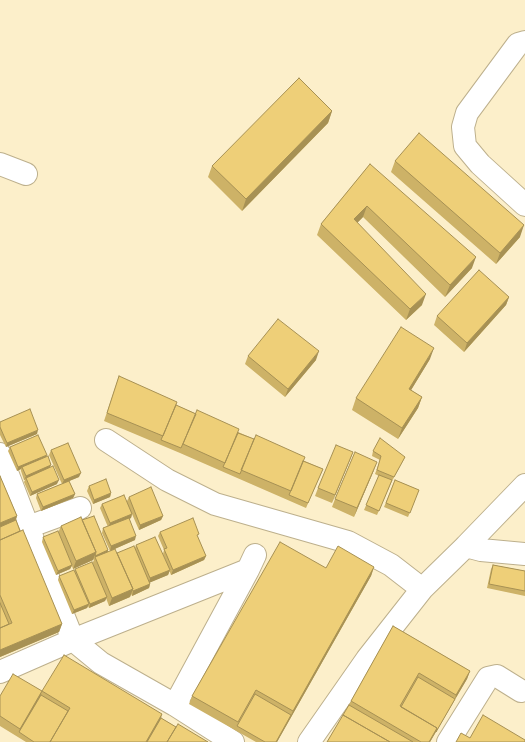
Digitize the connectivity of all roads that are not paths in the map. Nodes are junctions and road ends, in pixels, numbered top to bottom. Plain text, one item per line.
1 (525, 42) edge
2 (0, 164) edge
3 (26, 174) dead end
4 (525, 205) edge
5 (106, 440) dead end
6 (0, 454) edge
7 (525, 485) edge
8 (80, 508) dead end
9 (28, 527) junction
10 (466, 546) junction
11 (525, 554) edge
12 (422, 589) junction
13 (73, 640) junction
14 (0, 672) edge
15 (520, 691) dead end
16 (175, 705) junction
17 (233, 742) edge
18 (309, 742) edge
19 (448, 742) edge

1 - 4 street
2 - 3 street
5 - 12 street
6 - 9 street
7 - 10 street
8 - 9 street
9 - 13 street
10 - 11 street
10 - 12 street
12 - 18 street
13 - 14 street
13 - 16 street
13 - 16 street
15 - 19 street
16 - 17 street

